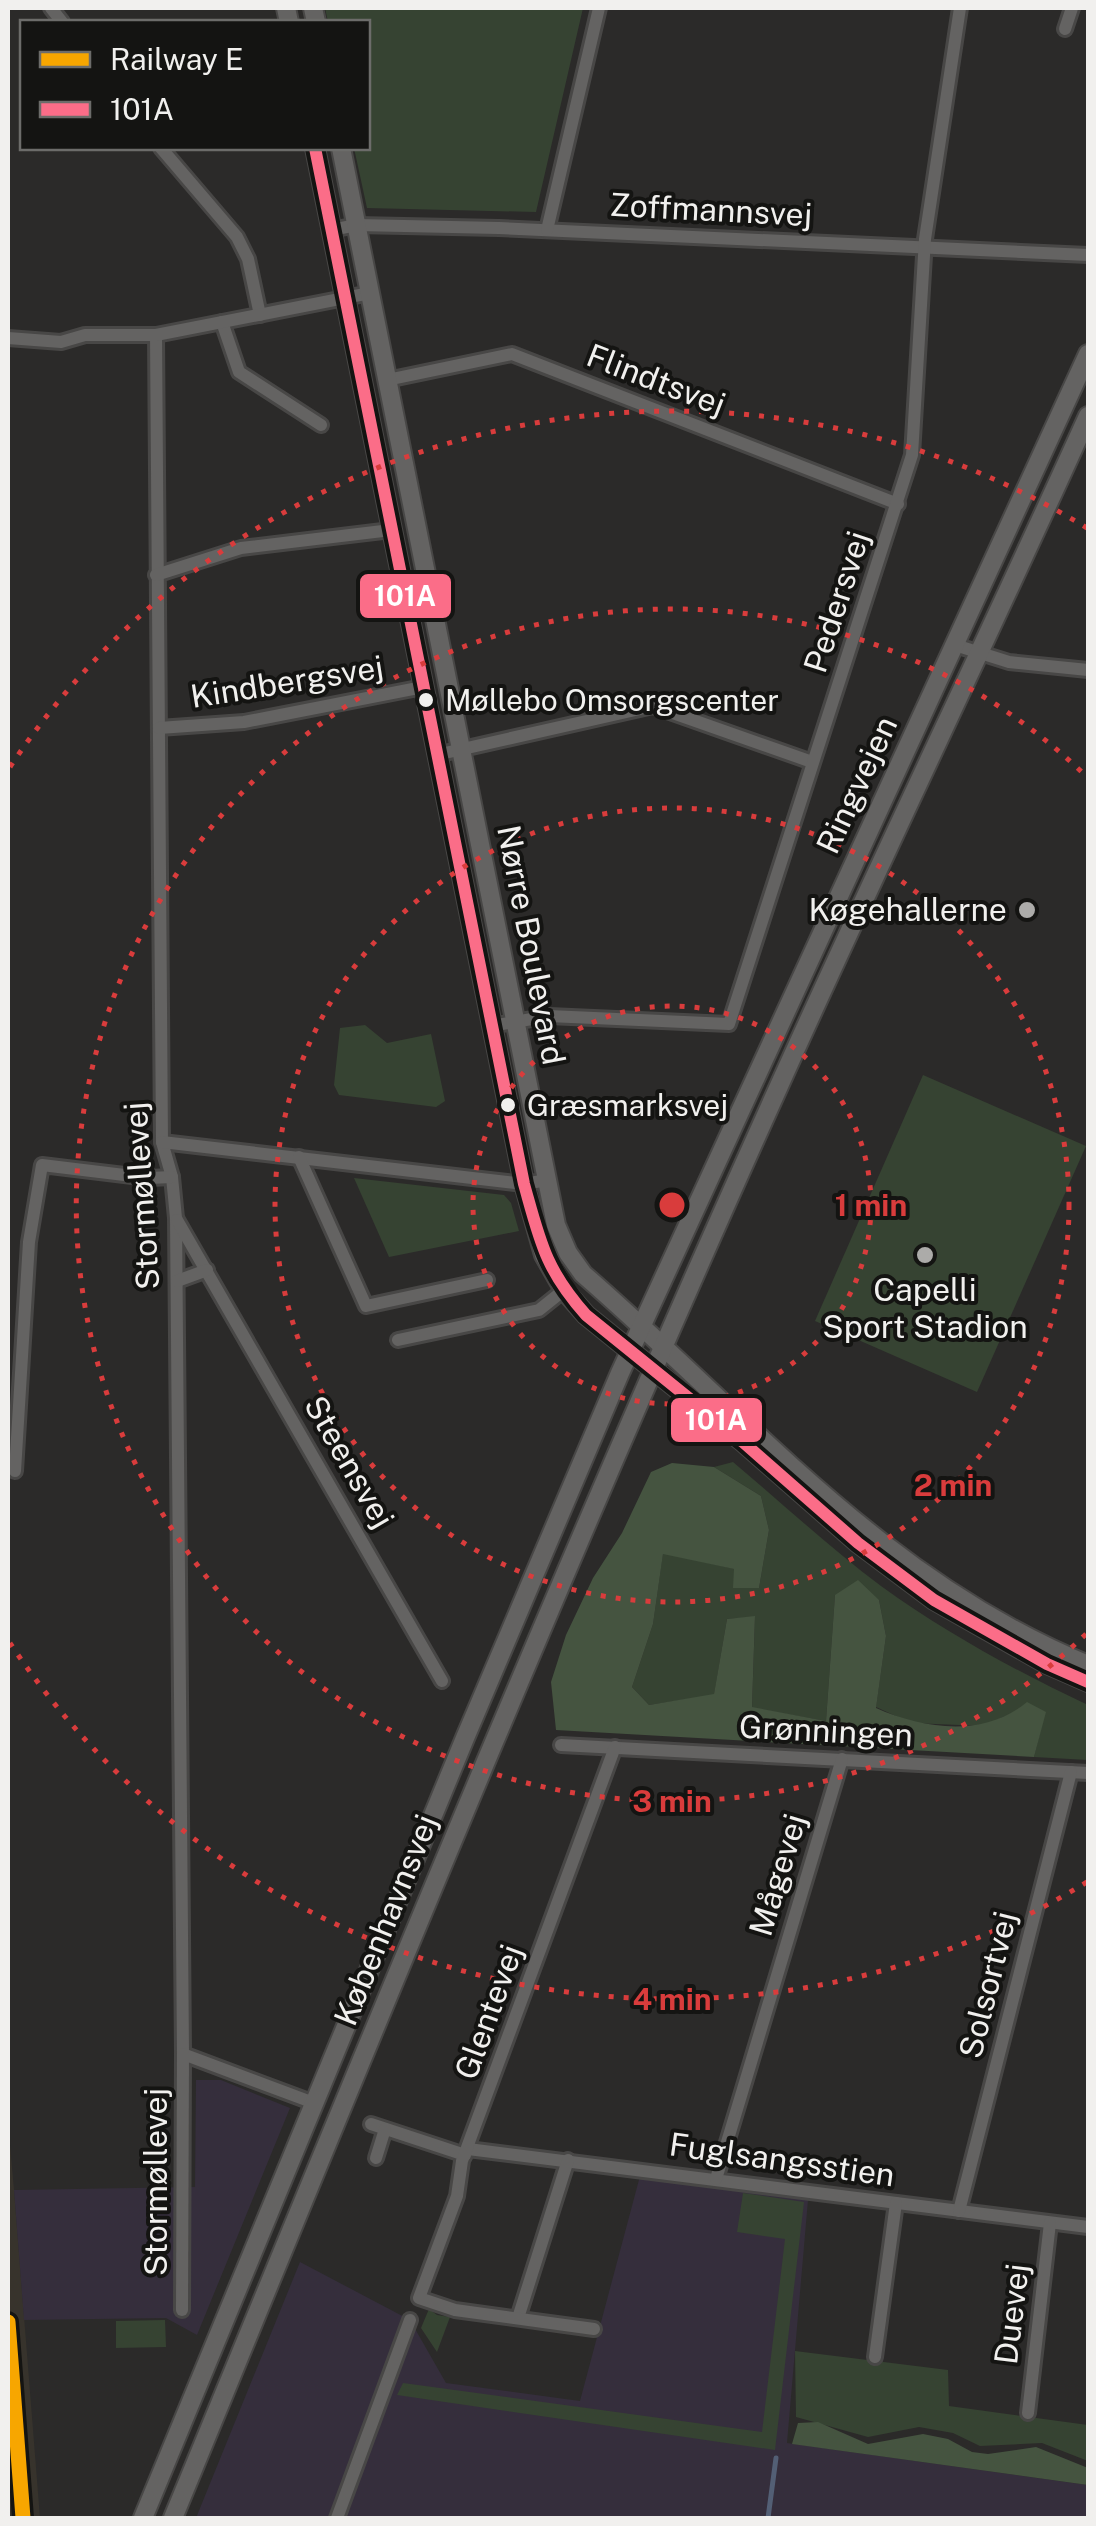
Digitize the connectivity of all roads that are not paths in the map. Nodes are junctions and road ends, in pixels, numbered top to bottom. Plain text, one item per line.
1 (599, 8) edge
2 (960, 8) edge
3 (1072, 8) edge
4 (1065, 29) dead end
5 (163, 150) edge
6 (315, 150) edge
7 (341, 150) edge
8 (356, 225) junction
9 (331, 230) junction
10 (547, 230) junction
11 (924, 247) junction
12 (1088, 254) edge
13 (370, 293) junction
14 (344, 298) junction
15 (260, 316) junction
16 (222, 322) junction
17 (156, 335) junction
18 (8, 338) edge
19 (1088, 354) edge
20 (387, 380) junction
21 (1088, 416) edge
22 (322, 425) dead end
23 (898, 504) junction
24 (391, 530) junction
25 (156, 575) junction
26 (955, 645) junction
27 (981, 654) junction
28 (1088, 670) edge
29 (423, 687) junction
30 (159, 728) junction
31 (461, 750) junction
32 (436, 755) junction
33 (812, 762) junction
34 (515, 1022) junction
35 (490, 1026) junction
36 (162, 1142) junction
37 (299, 1157) junction
38 (172, 1177) junction
39 (547, 1180) junction
40 (524, 1184) junction
41 (176, 1218) junction
42 (207, 1270) junction
43 (487, 1280) dead end
44 (177, 1281) junction
45 (564, 1290) junction
46 (640, 1326) junction
47 (398, 1340) dead end
48 (664, 1348) junction
49 (630, 1350) junction
50 (654, 1370) junction
51 (15, 1471) dead end
52 (1088, 1666) edge
53 (442, 1681) dead end
54 (1088, 1682) edge
55 (561, 1744) dead end
56 (615, 1747) junction
57 (842, 1759) junction
58 (1071, 1772) junction
59 (1088, 1774) edge
60 (183, 2054) junction
61 (314, 2103) junction
62 (370, 2124) dead end
63 (385, 2129) junction
64 (467, 2152) junction
65 (376, 2158) dead end
66 (568, 2160) junction
67 (716, 2178) junction
68 (896, 2203) junction
69 (958, 2211) junction
70 (1050, 2222) junction
71 (1088, 2228) edge
72 (182, 2310) dead end
73 (518, 2318) junction
74 (410, 2320) dead end
75 (594, 2329) dead end
76 (876, 2357) dead end
77 (1028, 2413) dead end
78 (143, 2518) edge
79 (173, 2518) edge
80 (337, 2518) edge

1 - 10 street
2 - 11 street, Pedersvej
3 - 4 street
5 - 15 street
6 - 9 main road, Nørre Boulevard
7 - 8 main road, Nørre Boulevard
8 - 9 street, Zoffmannsvej
8 - 10 street, Zoffmannsvej
8 - 13 main road, Nørre Boulevard
9 - 14 main road, Nørre Boulevard
10 - 11 street, Zoffmannsvej
11 - 12 street, Zoffmannsvej
11 - 23 street, Pedersvej
13 - 14 street
13 - 20 main road, Nørre Boulevard
14 - 15 street
14 - 24 main road, Nørre Boulevard
15 - 16 street
16 - 17 street
16 - 22 street
17 - 18 street
17 - 25 street, Stormøllevej
19 - 26 main road, Ringvejen
20 - 23 street, Flindtsvej
20 - 31 main road, Nørre Boulevard
21 - 27 main road, Ringvejen
23 - 33 street, Pedersvej
24 - 25 street
24 - 29 main road, Nørre Boulevard
25 - 30 street, Stormøllevej
26 - 27 street
26 - 46 main road, Ringvejen
27 - 28 street
27 - 48 main road, Ringvejen
29 - 30 street, Kindbergsvej
29 - 32 main road, Nørre Boulevard
30 - 36 street, Stormøllevej
31 - 32 street
31 - 33 street
31 - 34 main road, Nørre Boulevard
32 - 35 main road, Nørre Boulevard
33 - 34 street, Pedersvej
34 - 35 street, Pedersvej
34 - 39 main road, Nørre Boulevard
35 - 40 main road, Nørre Boulevard
36 - 37 street
36 - 38 street, Stormøllevej
37 - 40 street
37 - 43 street
38 - 41 street, Stormøllevej
38 - 51 street
39 - 40 street
39 - 46 main road, Nørre Boulevard
40 - 45 main road, Nørre Boulevard
41 - 42 street, Steensvej
41 - 44 street, Stormøllevej
42 - 44 street
42 - 53 street, Steensvej
44 - 60 street, Stormøllevej
45 - 47 street
45 - 49 main road, Nørre Boulevard
46 - 48 main road, Nørre Boulevard
46 - 49 main road, Ringvejen
48 - 50 main road, Københavnsvej
48 - 52 main road, Nørre Boulevard
49 - 50 main road, Nørre Boulevard
49 - 61 main road, Københavnsvej
50 - 54 main road, Nørre Boulevard
50 - 79 main road, Københavnsvej
55 - 56 street, Grønningen
56 - 57 street, Grønningen
56 - 64 street, Glentevej
57 - 58 street, Grønningen
57 - 67 street, Mågevej
58 - 59 street, Grønningen
58 - 69 street, Solsortvej
60 - 61 street, Stormøllevej
60 - 72 street, Stormøllevej
61 - 78 main road, Københavnsvej
62 - 63 street, Fuglsangsstien
63 - 64 street, Fuglsangsstien
63 - 65 street
64 - 66 street, Fuglsangsstien
64 - 73 street, Glentevej
66 - 67 street, Fuglsangsstien
66 - 73 street
67 - 68 street, Fuglsangsstien
68 - 69 street, Fuglsangsstien
68 - 76 street
69 - 70 street, Fuglsangsstien
70 - 71 street, Fuglsangsstien
70 - 77 street, Duevej
73 - 75 street
74 - 80 street

